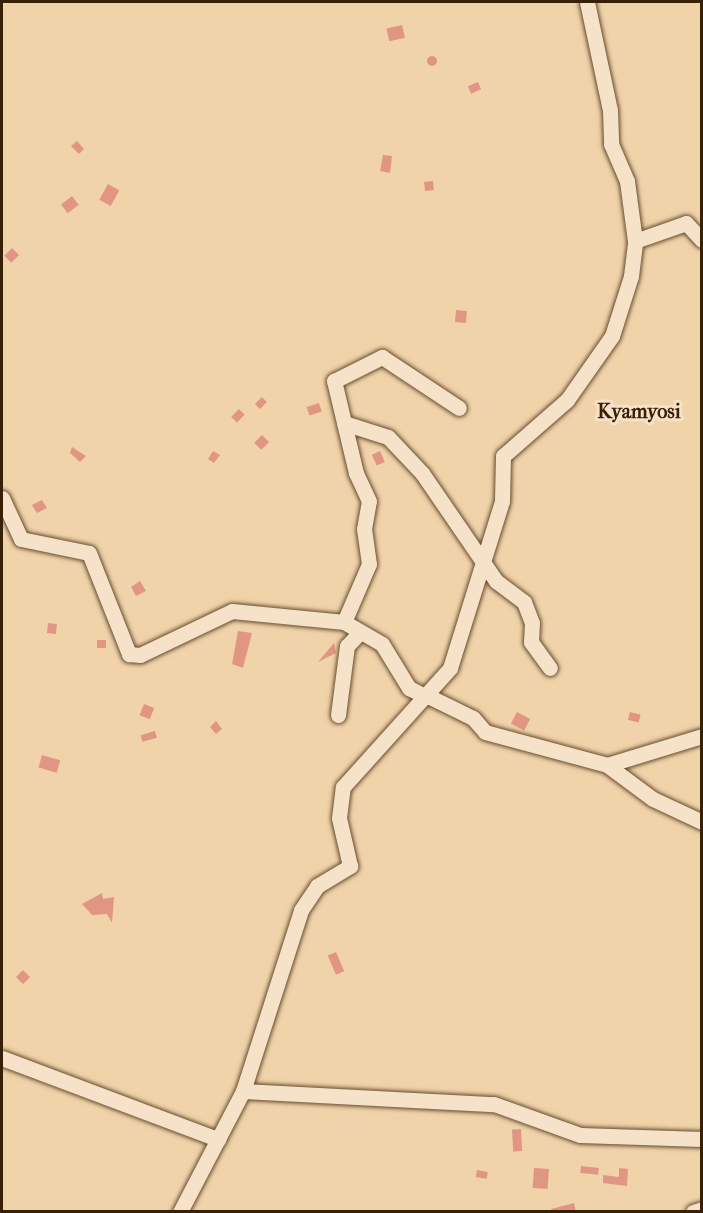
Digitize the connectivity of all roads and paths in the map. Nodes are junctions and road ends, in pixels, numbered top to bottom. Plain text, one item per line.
1 (587, 2) edge
2 (702, 240) edge
3 (635, 241) junction
4 (459, 408) dead end
5 (344, 423) junction
6 (2, 498) edge
7 (484, 561) junction
8 (344, 622) junction
9 (358, 634) junction
10 (550, 668) dead end
11 (428, 697) junction
12 (338, 715) dead end
13 (702, 736) edge
14 (607, 765) junction
15 (702, 822) edge
16 (2, 1058) edge
17 (243, 1091) junction
18 (218, 1138) junction
19 (702, 1138) edge
20 (702, 1209) edge
21 (180, 1212) edge
22 (693, 1212) edge

1 - 3 street
2 - 3 street
3 - 7 street
4 - 5 street
5 - 7 street
5 - 8 street
6 - 8 street
7 - 10 street
7 - 11 street
8 - 9 street
9 - 11 street
9 - 12 street
11 - 14 street
11 - 17 street
13 - 14 street
14 - 15 street
16 - 18 street
17 - 18 street
17 - 19 street
18 - 21 street
20 - 22 street

